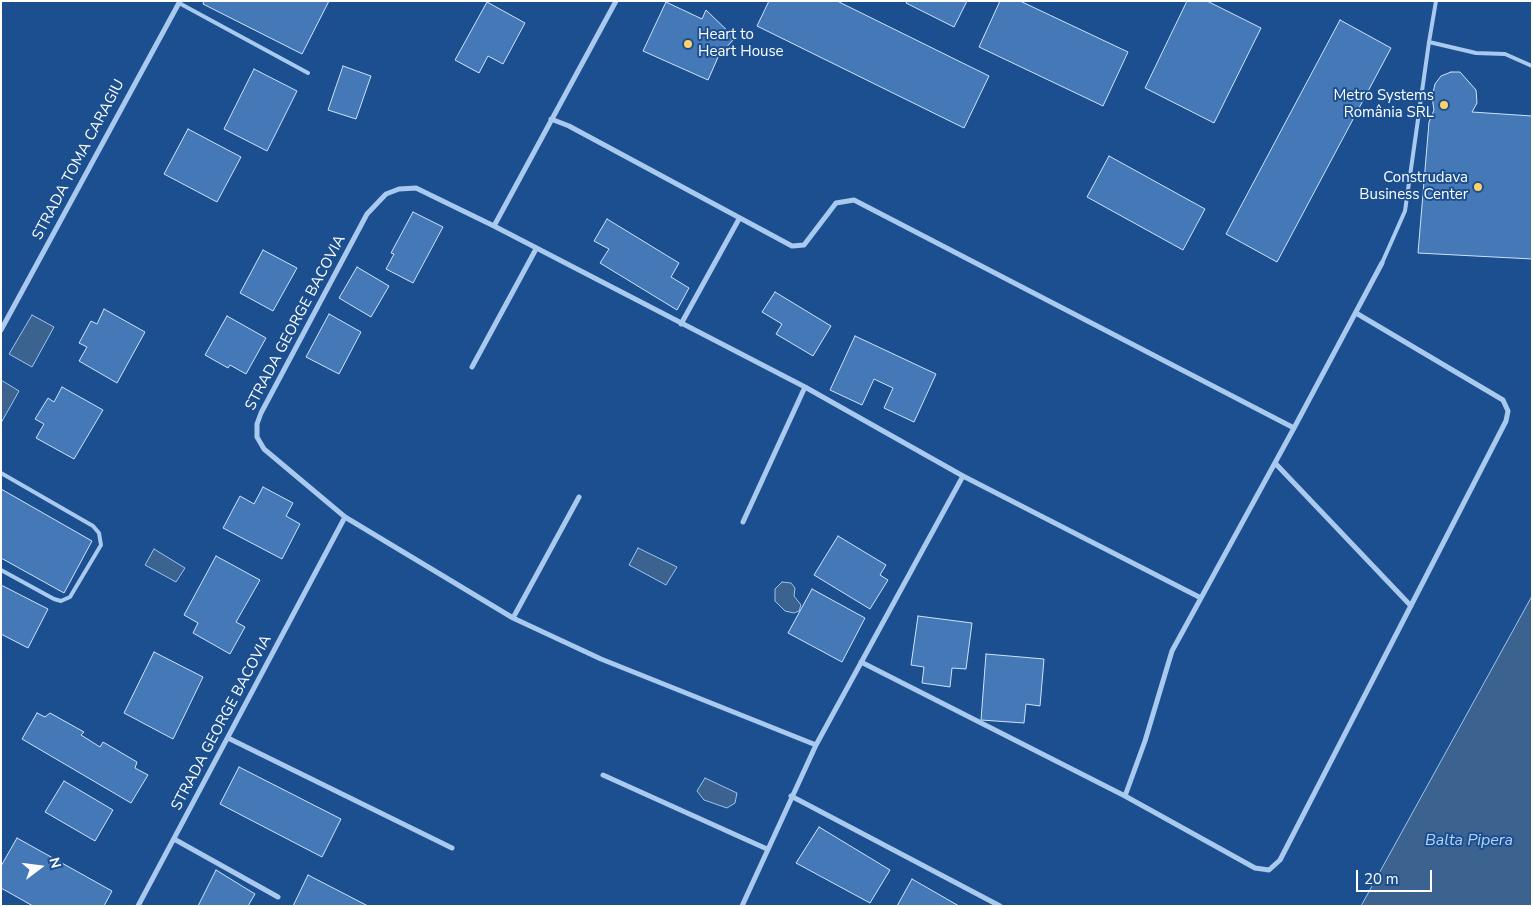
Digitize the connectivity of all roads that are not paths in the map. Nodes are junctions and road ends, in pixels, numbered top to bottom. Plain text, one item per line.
1 (616, 1) edge
2 (1436, 1) edge
3 (179, 2) edge
4 (1429, 42) junction
5 (1532, 66) edge
6 (308, 73) dead end
7 (551, 119) junction
8 (739, 218) junction
9 (494, 226) junction
10 (536, 249) junction
11 (1382, 263) joint
12 (1356, 313) junction
13 (682, 324) junction
14 (1, 330) edge
15 (472, 368) dead end
16 (805, 387) junction
17 (1294, 428) junction
18 (1275, 463) junction
19 (1, 473) edge
20 (963, 476) junction
21 (579, 497) dead end
22 (345, 517) junction
23 (743, 522) dead end
24 (1, 570) edge
25 (1200, 597) junction
26 (1411, 606) junction
27 (513, 618) junction
28 (861, 662) junction
29 (228, 738) junction
30 (816, 745) junction
31 (603, 775) dead end
32 (791, 796) junction
33 (1125, 796) junction
34 (174, 839) junction
35 (452, 848) dead end
36 (767, 849) junction
37 (278, 897) dead end
38 (138, 906) edge
39 (742, 906) edge
40 (1000, 906) edge

1 - 7 street
2 - 4 lane
3 - 6 lane
3 - 14 street, STRADA TOMA CARAGIU
4 - 5 lane
4 - 11 lane
7 - 8 street
7 - 9 street
8 - 13 street
8 - 17 street
9 - 10 street, STRADA GEORGE BACOVIA
9 - 22 street, STRADA GEORGE BACOVIA
10 - 13 street, STRADA GEORGE BACOVIA
10 - 15 street
11 - 12 street
12 - 17 street
12 - 26 street
13 - 16 street, STRADA GEORGE BACOVIA
16 - 20 street, STRADA GEORGE BACOVIA
16 - 23 street
17 - 18 street
18 - 25 street
18 - 26 street
19 - 24 lane
20 - 25 street, STRADA GEORGE BACOVIA
20 - 28 street
21 - 27 street
22 - 27 street
22 - 29 street, STRADA GEORGE BACOVIA
25 - 33 street
26 - 33 street
27 - 30 street
28 - 30 street
28 - 33 street
29 - 34 street, STRADA GEORGE BACOVIA
29 - 35 street
30 - 32 street
31 - 36 street
32 - 36 street
32 - 40 street
34 - 37 street
34 - 38 street, STRADA GEORGE BACOVIA
36 - 39 street

